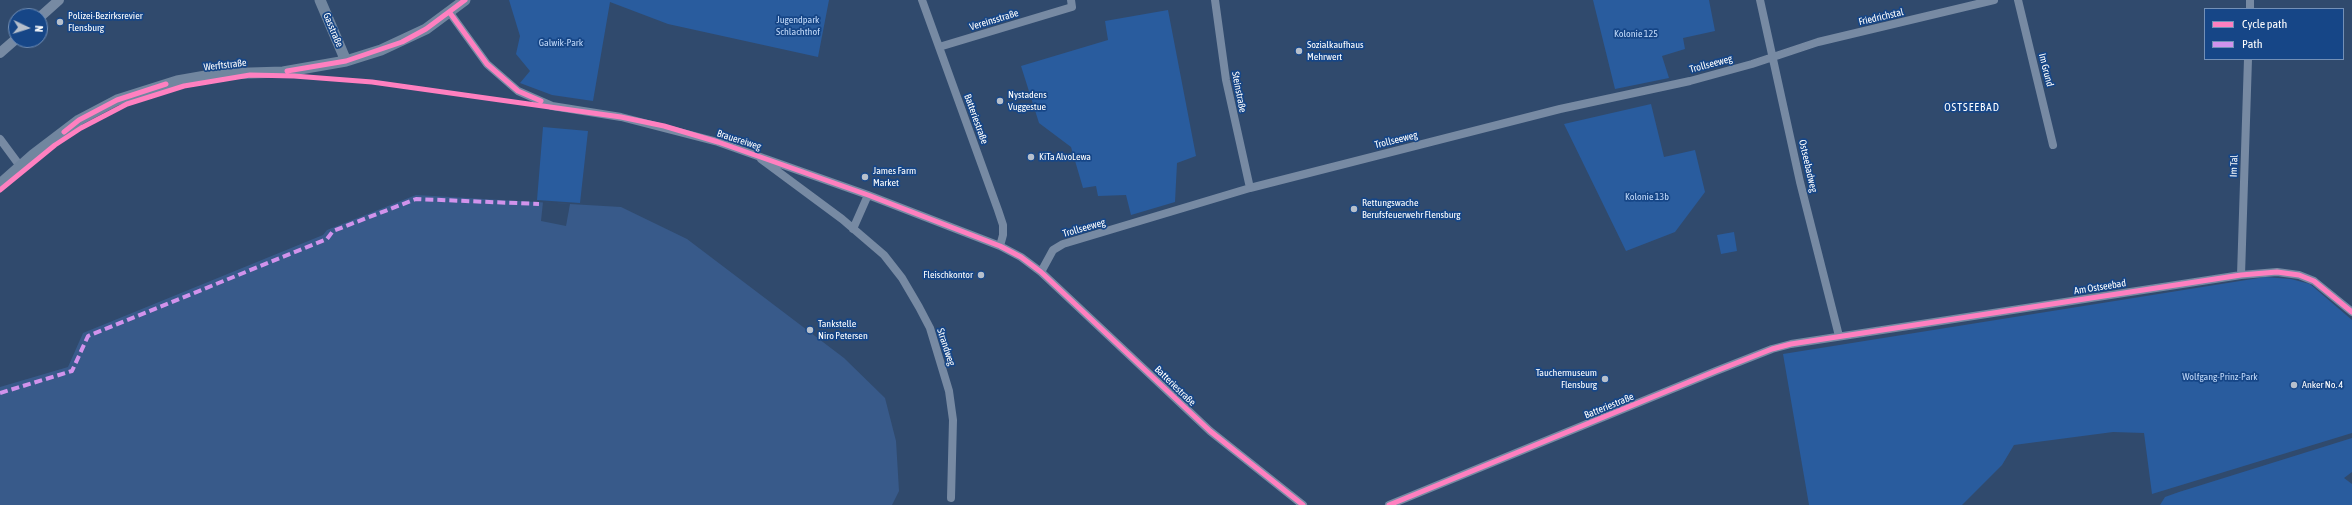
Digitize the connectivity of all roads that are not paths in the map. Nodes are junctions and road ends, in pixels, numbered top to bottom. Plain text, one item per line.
1 (59, 0) edge
2 (320, 0) edge
3 (465, 0) edge
4 (922, 0) edge
5 (1071, 0) edge
6 (1215, 0) edge
7 (1760, 0) edge
8 (1994, 0) edge
9 (2018, 0) edge
10 (48, 10) edge
11 (450, 13) junction
12 (8, 46) edge
13 (938, 47) junction
14 (0, 53) edge
15 (1772, 56) junction
16 (2248, 60) edge
17 (346, 61) junction
18 (0, 139) edge
19 (2053, 145) dead end
20 (754, 154) junction
21 (20, 166) junction
22 (0, 184) edge
23 (1250, 188) junction
24 (868, 194) junction
25 (853, 229) junction
26 (1000, 246) junction
27 (1041, 272) junction
28 (2241, 275) junction
29 (2352, 312) edge
30 (1839, 336) junction
31 (951, 498) dead end
32 (1303, 505) edge
33 (1389, 505) edge

1 - 10 street
2 - 17 main road, Gasstraße
3 - 11 main road, Werftstraße
4 - 13 street, Batteriestraße
5 - 13 street, Vereinsstraße
6 - 23 street, Steinstraße
7 - 15 street, Ostseebadweg
8 - 15 street, Friedrichstal
9 - 19 street, Im Grund
11 - 17 main road, Werftstraße
11 - 20 street, Brauereiweg
12 - 14 street
13 - 26 street, Batteriestraße
15 - 23 street, Trollseeweg
15 - 30 street, Ostseebadweg
16 - 28 street, Im Tal
17 - 21 main road, Werftstraße
18 - 21 street
20 - 24 street, Brauereiweg
20 - 25 street, Strandweg
21 - 22 main road, Werftstraße
23 - 27 street, Trollseeweg
24 - 25 street
24 - 26 street, Brauereiweg
25 - 31 street, Strandweg
26 - 27 street, Brauereiweg
27 - 32 street, Batteriestraße
28 - 29 street, Am Ostseebad
28 - 30 street, Am Ostseebad
30 - 33 street, Batteriestraße

